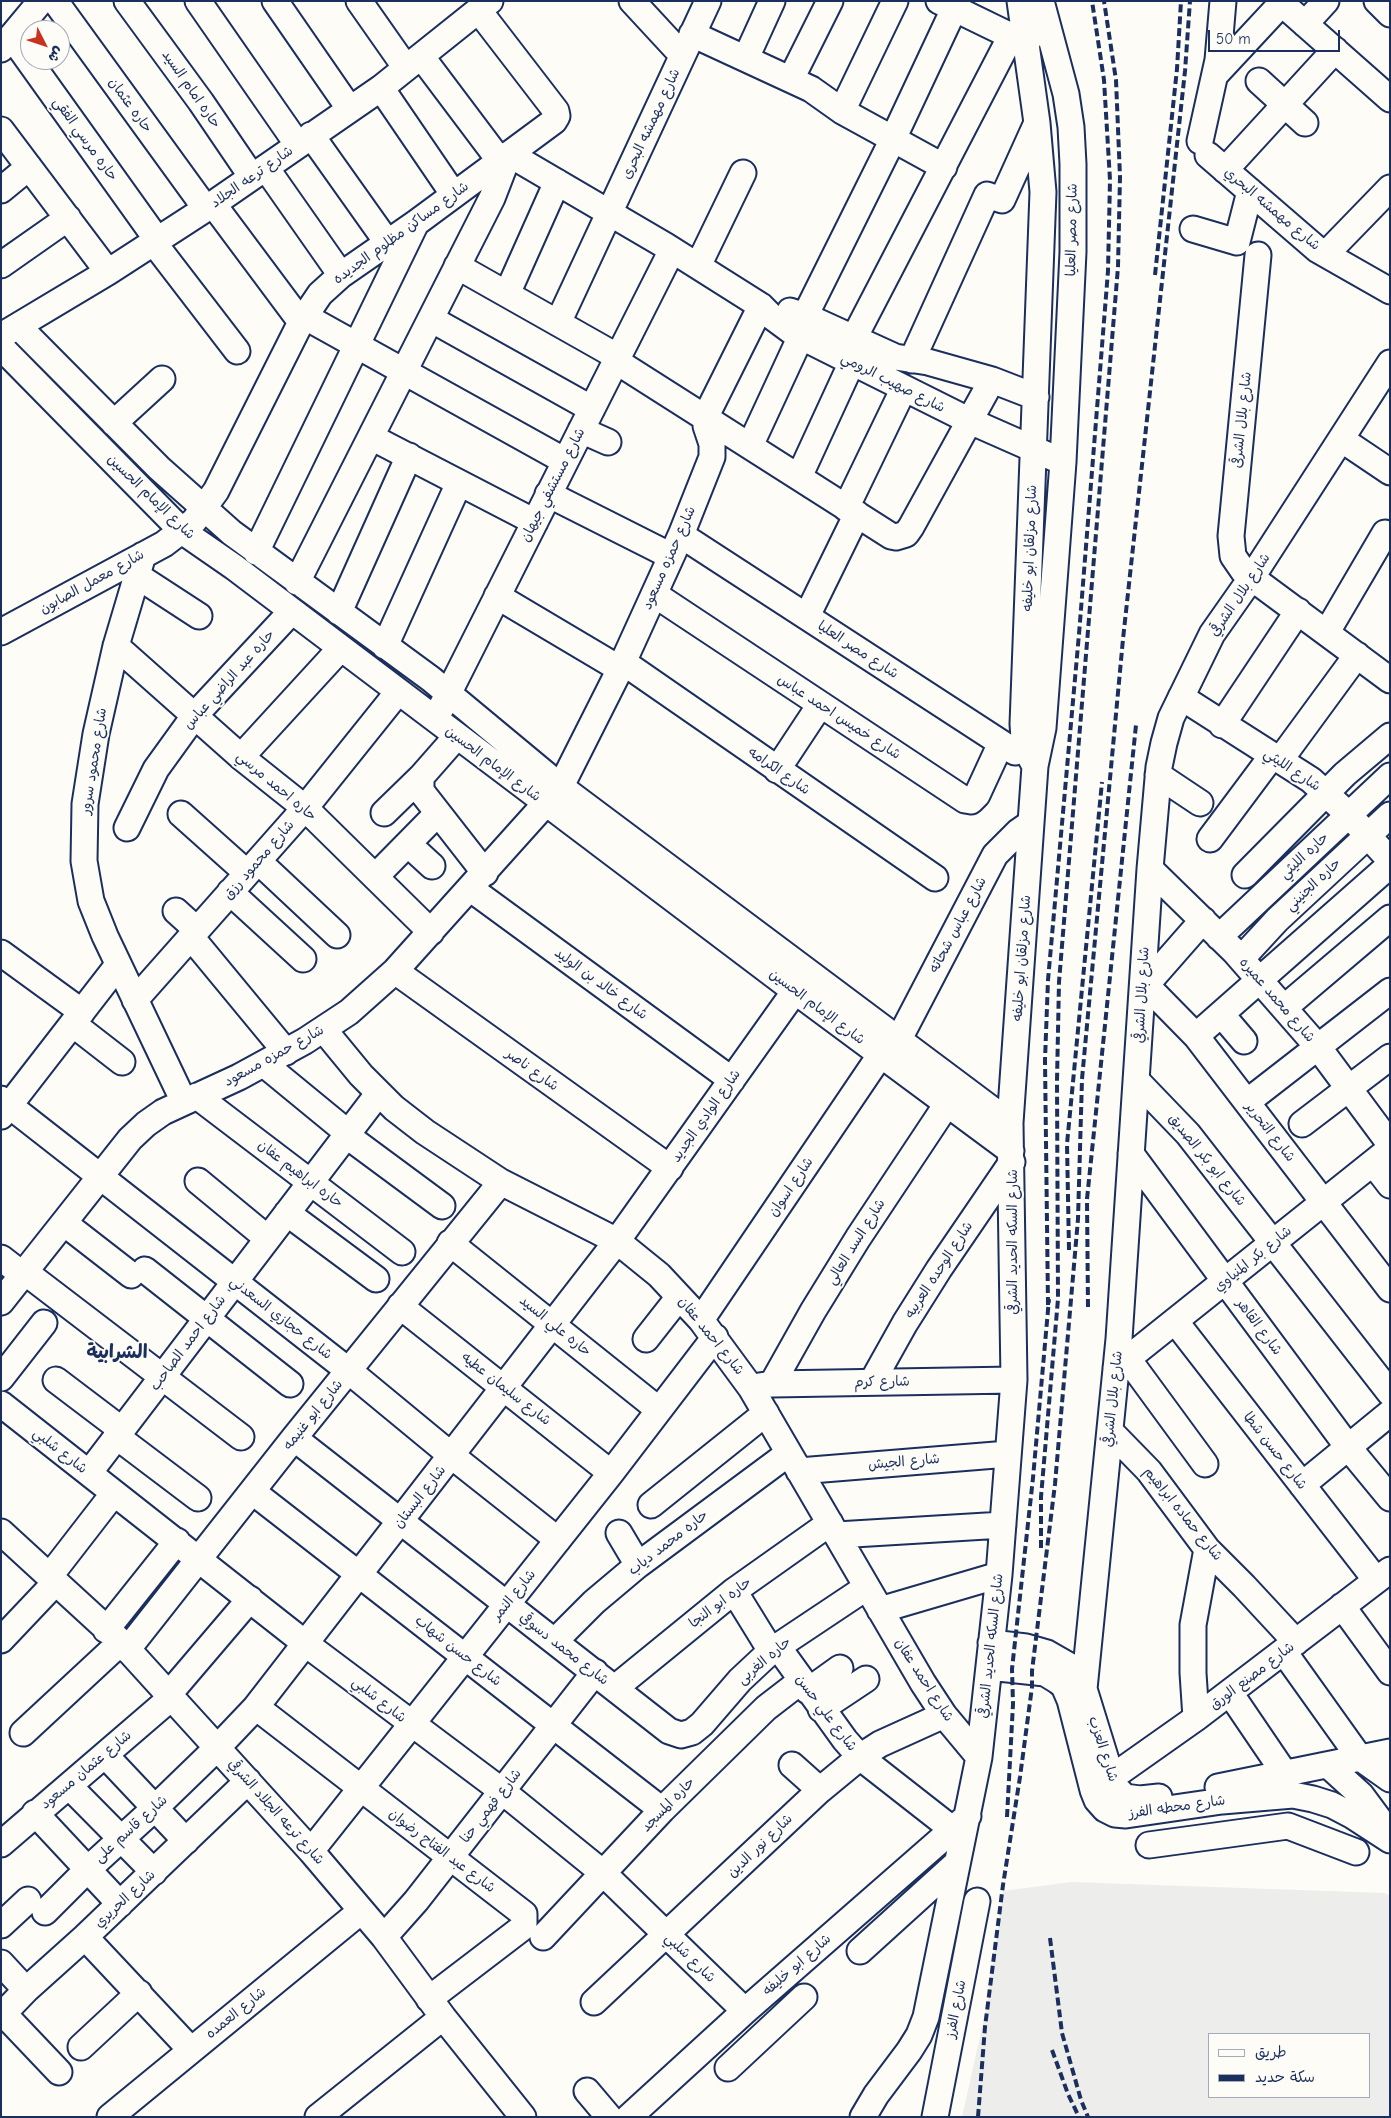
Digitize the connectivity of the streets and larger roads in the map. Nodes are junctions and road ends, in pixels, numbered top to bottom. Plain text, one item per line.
1 (41, 1) edge
2 (55, 1) edge
3 (127, 1) edge
4 (198, 1) edge
5 (275, 1) edge
6 (359, 1) edge
7 (632, 1) edge
8 (708, 1) edge
9 (772, 1) edge
10 (830, 1) edge
11 (895, 1) edge
12 (1224, 1) edge
13 (1326, 1) edge
14 (1377, 1) edge
15 (1280, 2) edge
16 (947, 5) edge
17 (1028, 5) edge
18 (476, 7) edge
19 (1390, 14) edge
20 (1305, 24) junction
21 (1019, 39) junction
22 (7, 43) edge
23 (1053, 43) junction
24 (687, 44) junction
25 (1335, 50) junction
26 (746, 58) junction
27 (414, 62) junction
28 (1216, 75) junction
29 (791, 79) junction
30 (1259, 81) dead end
31 (381, 88) junction
32 (1390, 98) edge
33 (1285, 105) junction
34 (349, 108) junction
35 (842, 111) junction
36 (1037, 123) junction
37 (1305, 123) dead end
38 (1, 130) edge
39 (893, 139) junction
40 (305, 140) junction
41 (1211, 155) junction
42 (504, 158) junction
43 (29, 167) junction
44 (944, 167) junction
45 (259, 173) junction
46 (743, 173) dead end
47 (557, 182) junction
48 (1, 190) edge
49 (1250, 191) junction
50 (1388, 194) edge
51 (454, 195) junction
52 (209, 207) junction
53 (610, 214) junction
54 (68, 218) junction
55 (416, 223) junction
56 (1193, 228) dead end
57 (156, 242) junction
58 (387, 242) junction
59 (672, 250) junction
60 (1326, 254) junction
61 (1258, 255) dead end
62 (1, 265) edge
63 (457, 266) junction
64 (698, 266) junction
65 (108, 272) junction
66 (341, 275) junction
67 (1390, 290) edge
68 (507, 294) junction
69 (761, 306) junction
70 (302, 319) junction
71 (431, 319) junction
72 (558, 323) junction
73 (803, 326) junction
74 (10, 331) edge
75 (357, 346) junction
76 (1, 347) edge
77 (853, 350) junction
78 (237, 351) dead end
79 (617, 359) junction
80 (920, 361) junction
81 (1390, 363) edge
82 (404, 372) junction
83 (162, 379) dead end
84 (992, 380) junction
85 (909, 391) junction
86 (1381, 393) edge
87 (1036, 397) junction
88 (706, 418) junction
89 (586, 419) junction
90 (970, 421) junction
91 (114, 423) junction
92 (371, 437) junction
93 (1340, 439) junction
94 (608, 442) dead end
95 (750, 446) junction
96 (1033, 448) junction
97 (409, 456) junction
98 (565, 461) junction
99 (1063, 462) junction
100 (1390, 472) edge
101 (799, 477) junction
102 (459, 483) junction
103 (548, 494) junction
104 (204, 510) junction
105 (852, 511) junction
106 (535, 522) junction
107 (182, 531) junction
108 (1385, 533) dead end
109 (676, 546) junction
110 (256, 552) junction
111 (139, 565) junction
112 (1252, 577) junction
113 (297, 582) junction
114 (654, 594) junction
115 (497, 596) junction
116 (1298, 611) junction
117 (291, 612) junction
118 (339, 612) junction
119 (200, 616) dead end
120 (807, 616) junction
121 (1, 632) edge
122 (1327, 632) junction
123 (116, 646) junction
124 (385, 646) junction
125 (340, 648) junction
126 (1356, 655) junction
127 (622, 666) junction
128 (1390, 680) edge
129 (398, 692) junction
130 (449, 693) junction
131 (1181, 697) junction
132 (820, 705) junction
133 (195, 715) junction
134 (435, 720) junction
135 (1222, 725) junction
136 (456, 736) junction
137 (1390, 736) edge
138 (1001, 743) junction
139 (241, 757) junction
140 (1276, 758) junction
141 (1035, 766) junction
142 (777, 770) junction
143 (1158, 775) junction
144 (1390, 776) edge
145 (422, 777) junction
146 (1326, 793) junction
147 (553, 799) junction
148 (1200, 803) dead end
149 (305, 808) junction
150 (384, 813) dead end
151 (181, 814) dead end
152 (437, 814) junction
153 (1349, 815) junction
154 (1390, 815) edge
155 (1031, 823) junction
156 (127, 828) dead end
157 (1368, 835) junction
158 (1210, 839) dead end
159 (408, 844) junction
160 (1390, 860) edge
161 (1390, 865) edge
162 (432, 866) dead end
163 (253, 867) junction
164 (1150, 869) junction
165 (1246, 875) dead end
166 (375, 877) junction
167 (935, 878) dead end
168 (478, 881) junction
169 (230, 892) junction
170 (176, 911) dead end
171 (1390, 918) edge
172 (1211, 928) junction
173 (430, 932) junction
174 (194, 934) junction
175 (337, 935) dead end
176 (1, 953) edge
177 (303, 959) dead end
178 (1241, 959) junction
179 (118, 965) junction
180 (395, 971) junction
181 (1259, 980) junction
182 (1144, 983) junction
183 (795, 991) junction
184 (1390, 991) edge
185 (135, 1000) junction
186 (1284, 1008) junction
187 (1221, 1014) junction
188 (77, 1018) junction
189 (324, 1030) junction
190 (1196, 1036) junction
191 (1244, 1041) dead end
192 (890, 1046) junction
193 (1318, 1047) junction
194 (286, 1052) junction
195 (1390, 1057) edge
196 (122, 1062) dead end
197 (264, 1064) junction
198 (732, 1080) junction
199 (1137, 1081) junction
200 (1349, 1088) junction
201 (378, 1094) junction
202 (190, 1099) junction
203 (1247, 1102) junction
204 (947, 1104) junction
205 (4, 1107) edge
206 (1010, 1123) junction
207 (1302, 1124) dead end
208 (347, 1134) junction
209 (1390, 1144) edge
210 (1131, 1154) junction
211 (1012, 1156) junction
212 (1381, 1156) edge
213 (670, 1168) junction
214 (101, 1177) junction
215 (198, 1182) dead end
216 (310, 1182) junction
217 (501, 1182) junction
218 (1390, 1185) edge
219 (1324, 1202) junction
220 (442, 1206) dead end
221 (287, 1213) junction
222 (64, 1223) junction
223 (267, 1238) junction
224 (616, 1241) junction
225 (1273, 1243) junction
226 (450, 1244) junction
227 (402, 1252) dead end
228 (1, 1258) edge
229 (24, 1274) junction
230 (376, 1279) dead end
231 (1225, 1281) junction
232 (234, 1282) junction
233 (1390, 1289) edge
234 (679, 1297) junction
235 (1, 1302) edge
236 (400, 1306) junction
237 (207, 1317) junction
238 (1175, 1322) junction
239 (44, 1323) dead end
240 (553, 1325) junction
241 (708, 1329) junction
242 (646, 1339) dead end
243 (1122, 1364) junction
244 (349, 1371) junction
245 (162, 1377) junction
246 (1, 1378) edge
247 (56, 1380) dead end
248 (1014, 1380) junction
249 (872, 1382) junction
250 (290, 1384) dead end
251 (762, 1386) junction
252 (504, 1388) junction
253 (1390, 1392) edge
254 (1, 1404) edge
255 (659, 1410) junction
256 (766, 1413) junction
257 (1390, 1413) edge
258 (1110, 1431) junction
259 (119, 1433) junction
260 (241, 1437) dead end
261 (294, 1438) junction
262 (1348, 1447) junction
263 (1008, 1454) junction
264 (452, 1456) junction
265 (794, 1462) junction
266 (1205, 1464) dead end
267 (89, 1473) junction
268 (612, 1473) junction
269 (1302, 1485) junction
270 (252, 1492) junction
271 (114, 1493) junction
272 (198, 1498) dead end
273 (1390, 1498) edge
274 (650, 1505) dead end
275 (401, 1522) junction
276 (1003, 1525) junction
277 (834, 1529) junction
278 (1, 1532) edge
279 (619, 1533) dead end
280 (558, 1540) junction
281 (177, 1541) junction
282 (1207, 1549) junction
283 (200, 1559) junction
284 (638, 1565) junction
285 (360, 1574) junction
286 (999, 1575) junction
287 (1383, 1575) edge
288 (52, 1580) junction
289 (867, 1586) junction
290 (734, 1591) junction
291 (250, 1599) junction
292 (507, 1604) junction
293 (1342, 1606) junction
294 (880, 1610) junction
295 (2, 1636) edge
296 (118, 1641) junction
297 (554, 1641) junction
298 (991, 1643) junction
299 (306, 1644) junction
300 (1290, 1647) junction
301 (774, 1649) junction
302 (465, 1656) junction
303 (989, 1667) junction
304 (840, 1668) dead end
305 (595, 1672) junction
306 (1390, 1672) edge
307 (866, 1679) dead end
308 (615, 1688) junction
309 (1084, 1689) junction
310 (810, 1693) junction
311 (1230, 1693) junction
312 (170, 1695) junction
313 (256, 1707) junction
314 (944, 1715) junction
315 (1196, 1718) junction
316 (411, 1724) junction
317 (553, 1726) junction
318 (669, 1731) joint
319 (24, 1733) dead end
320 (218, 1747) junction
321 (1390, 1752) edge
322 (105, 1755) junction
323 (860, 1757) junction
324 (979, 1757) junction
325 (1359, 1757) junction
326 (792, 1765) dead end
327 (1328, 1765) junction
328 (1111, 1778) junction
329 (1390, 1779) edge
330 (248, 1781) junction
331 (1289, 1785) junction
332 (69, 1786) junction
333 (360, 1789) junction
334 (820, 1790) junction
335 (502, 1792) junction
336 (155, 1808) junction
337 (662, 1810) junction
338 (35, 1813) junction
339 (960, 1822) junction
340 (1288, 1826) junction
341 (1390, 1834) edge
342 (121, 1838) junction
343 (1390, 1840) edge
344 (186, 1841) junction
345 (1, 1844) edge
346 (1149, 1845) dead end
347 (312, 1852) junction
348 (1356, 1852) dead end
349 (451, 1857) junction
350 (957, 1863) junction
351 (87, 1870) junction
352 (154, 1872) junction
353 (603, 1873) junction
354 (977, 1901) dead end
355 (120, 1904) junction
356 (361, 1911) junction
357 (1, 1925) edge
358 (667, 1935) junction
359 (85, 1937) junction
360 (384, 1937) junction
361 (543, 1937) dead end
362 (860, 1951) dead end
363 (1, 1963) edge
364 (26, 1990) junction
365 (139, 1993) junction
366 (804, 1997) dead end
367 (594, 2002) dead end
368 (436, 2008) junction
369 (745, 2011) junction
370 (2, 2014) edge
371 (718, 2035) junction
372 (80, 2048) dead end
373 (191, 2050) junction
374 (59, 2072) dead end
375 (587, 2091) dead end
376 (517, 2114) edge
377 (112, 2116) edge
378 (318, 2117) edge
379 (609, 2117) edge
380 (629, 2117) edge
381 (863, 2117) edge
382 (935, 2117) edge

1 - 22 street
2 - 52 street, حاره عثمان
3 - 45 street, حاره امام السيد
4 - 40 street
5 - 34 street
6 - 27 street
7 - 24 street
8 - 24 street, شارع مهمشه البحرى
9 - 26 street
10 - 29 street
11 - 35 street
12 - 28 street
13 - 20 street
14 - 19 street
15 - 20 street
15 - 28 street
16 - 21 street
16 - 39 street
17 - 21 street, شارع مصر العليا
17 - 23 street, شارع مصر العليا
18 - 27 street, شارع ترعه الجلاد
18 - 42 street, شارع مساكن مظلوم الجديده
20 - 25 street
21 - 23 street
21 - 36 street, شارع مصر العليا
21 - 44 street
22 - 57 street, حاره مرسي الفقي
23 - 99 street, شارع مصر العليا
24 - 26 street
24 - 53 street, شارع مهمشه البحرى
25 - 32 street
25 - 33 street
26 - 29 street
27 - 31 street, شارع ترعه الجلاد
27 - 42 street
28 - 41 street
29 - 35 street
30 - 33 street
31 - 34 street, شارع ترعه الجلاد
31 - 51 street
33 - 37 street
33 - 41 street
34 - 40 street, شارع ترعه الجلاد
35 - 39 street
36 - 80 street
36 - 87 street, شارع مصر العليا
38 - 43 street
39 - 44 street
39 - 73 street
40 - 45 street, شارع ترعه الجلاد
40 - 58 street
41 - 49 street, شارع مهمشه البحري
42 - 47 street, شارع صهيب الرومي
42 - 51 street, شارع مساكن مظلوم الجديده
42 - 63 street
43 - 48 street
43 - 54 street
44 - 77 street
45 - 52 street, شارع ترعه الجلاد
45 - 66 street, حاره امام السيد
46 - 64 street
47 - 53 street, شارع صهيب الرومي
47 - 68 street
49 - 56 street
49 - 60 street, شارع مهمشه البحري
50 - 60 street
51 - 55 street, شارع مساكن مظلوم الجديده
52 - 57 street, شارع ترعه الجلاد
52 - 70 street, حاره عثمان
53 - 59 street, شارع صهيب الرومي
53 - 72 street, شارع مهمشه البحرى
54 - 62 street
54 - 65 street
55 - 58 street, شارع مساكن مظلوم الجديده
55 - 75 street
57 - 65 street, شارع ترعه الجلاد
57 - 78 street, حاره مرسي الفقي
58 - 66 street, شارع مساكن مظلوم الجديده
59 - 64 street, شارع صهيب الرومي
59 - 79 street, شارع مستشفي جيهان
60 - 67 street, شارع مهمشه البحري
61 - 112 street, شارع بلال الشرقى
63 - 68 street
63 - 71 street
64 - 69 street, شارع صهيب الرومي
65 - 74 street, شارع ترعه الجلاد
66 - 70 street, شارع مساكن مظلوم الجديده
68 - 72 street
69 - 73 street, شارع صهيب الرومي
69 - 88 street
70 - 75 street
70 - 104 street, شارع مساكن مظلوم الجديده
71 - 82 street
71 - 89 street
72 - 79 street
73 - 77 street, شارع صهيب الرومي
73 - 95 street
74 - 91 street, شارع الإمام الحسين
75 - 82 street
75 - 110 street
76 - 107 street, شارع الإمام الحسين
77 - 80 street, شارع صهيب الرومي
77 - 85 street, شارع صهيب الرومي
77 - 101 street
79 - 88 street
79 - 89 street, شارع مستشفي جيهان
80 - 84 street, شارع صهيب الرومي
80 - 85 street
81 - 86 street, شارع بلال الشرقي
82 - 92 street
82 - 98 street
83 - 91 street
84 - 87 street, شارع صهيب الرومي
84 - 90 street
85 - 90 street, شارع صهيب الرومي
85 - 105 street
86 - 93 street, شارع بلال الشرقي
87 - 96 street, شارع مصر العليا
88 - 95 street
88 - 109 street, شارع حمزه مسعود
89 - 94 street
89 - 98 street, شارع مستشفي جيهان
90 - 96 street, شارع صهيب الرومي
90 - 105 street
91 - 104 street, شارع الإمام الحسين
92 - 97 street
92 - 113 street
93 - 100 street
93 - 112 street, شارع بلال الشرقي
95 - 101 street
96 - 99 street, شارع صهيب الرومي
96 - 141 street, شارع مزلقان ابو خليفه
97 - 102 street
97 - 118 street
98 - 103 street, شارع مستشفي جيهان
99 - 141 street, شارع مزلقان ابو خليفه
101 - 105 street
102 - 106 street
102 - 124 street
103 - 106 street, شارع مستشفي جيهان
103 - 109 street, شارع مصر العليا
104 - 107 street, شارع مساكن مظلوم الجديده
104 - 110 street, شارع الإمام الحسين
105 - 120 street
106 - 115 street, شارع مستشفي جيهان
107 - 111 street, شارع معمل الصابون
107 - 117 street, شارع الإمام الحسين
108 - 122 street
109 - 114 street, شارع حمزه مسعود
109 - 120 street, شارع مصر العليا
110 - 113 street, شارع الإمام الحسين
111 - 119 street
111 - 121 street, شارع معمل الصابون
111 - 123 street, شارع محمود سرور
112 - 116 street, شارع بلال الشرقى
112 - 131 street, شارع بلال الشرقي
113 - 118 street, شارع الإمام الحسين
114 - 127 street, شارع حمزه مسعود
114 - 132 street, شارع خميس احمد عباس
115 - 127 street, شارع الكرامه
115 - 130 street, شارع مستشفي جيهان
116 - 122 street, شارع بلال الشرقى
116 - 135 street
117 - 125 street, شارع الإمام الحسين
117 - 133 street, حاره عبد الراضي عباس
118 - 124 street, شارع الإمام الحسين
120 - 138 street, شارع مصر العليا
122 - 126 street, شارع بلال الشرقى
123 - 133 street, حاره احمد مرسي
123 - 179 street, شارع محمود سرور
124 - 130 street, شارع الإمام الحسين
125 - 129 street, شارع الإمام الحسين
125 - 139 street
126 - 128 street, شارع بلال الشرقى
126 - 140 street
127 - 142 street, شارع الكرامه
127 - 147 street, شارع حمزه مسعود
129 - 134 street, شارع الإمام الحسين
129 - 149 street, شارع محمود رزق
130 - 134 street, شارع مستشفي جيهان
130 - 147 street, شارع الإمام الحسين
131 - 135 street, شارع الليثي
131 - 143 street, شارع بلال الشرقي
132 - 138 street, شارع خميس احمد عباس
132 - 142 street
133 - 139 street, حاره احمد مرسي
133 - 156 street, حاره عبد الراضي عباس
134 - 136 street, شارع الإمام الحسين
135 - 140 street, شارع الليثي
136 - 145 street
136 - 147 street, شارع الإمام الحسين
137 - 146 street
138 - 141 street, شارع مصر العليا
139 - 149 street, حاره احمد مرسي
140 - 146 street, شارع الليثي
140 - 158 street
141 - 155 street, شارع مزلقان ابو خليفه
142 - 167 street, شارع الكرامه
143 - 148 street
143 - 164 street, شارع بلال الشرقي
144 - 153 street, حاره الليثي
145 - 150 street
145 - 152 street, شارع خالد بن الوليد
146 - 153 street, شارع الليثي
146 - 165 street
147 - 168 street, شارع حمزه مسعود
147 - 183 street, شارع الإمام الحسين
147 - 192 street, شارع الإمام الحسين
149 - 163 street, شارع محمود رزق
149 - 166 street, حاره احمد مرسي
151 - 163 street
152 - 159 street
152 - 168 street, شارع خالد بن الوليد
153 - 157 street, شارع الليثي
153 - 172 street, حاره الليثي
154 - 157 street, حاره الجنيني
155 - 192 street, شارع عباس شحاته
155 - 206 street, شارع مزلقان ابو خليفه
157 - 160 street, شارع الليثي
157 - 178 street, حاره الجنيني
159 - 162 street
159 - 166 street
161 - 181 street
163 - 169 street, شارع محمود رزق
163 - 175 street
164 - 172 street, شارع محمد عميره
164 - 182 street, شارع بلال الشرقي
166 - 173 street, حاره احمد مرسي
168 - 173 street, شارع حمزه مسعود
168 - 198 street, شارع خالد بن الوليد
169 - 174 street, شارع محمود رزق
169 - 177 street
170 - 174 street
171 - 186 street
172 - 178 street, شارع محمد عميره
172 - 182 street, حاره الليثي
173 - 180 street, شارع حمزه مسعود
174 - 185 street, شارع محمود رزق
174 - 194 street
176 - 188 street
178 - 181 street, شارع محمد عميره
179 - 185 street, شارع محمود سرور
179 - 188 street
180 - 189 street, شارع حمزه مسعود
180 - 213 street, شارع ناصر
181 - 186 street, شارع محمد عميره
181 - 187 street
182 - 190 street, شارع التحرير
182 - 199 street, شارع بلال الشرقي
183 - 192 street, شارع الإمام الحسين
183 - 198 street, شارع الوادي الجديد
184 - 193 street
185 - 202 street, شارع محمود سرور
186 - 193 street, شارع محمد عميره
187 - 190 street
187 - 191 street
188 - 196 street
188 - 205 street
189 - 194 street, شارع حمزه مسعود
189 - 201 street, شارع احمد عفان
190 - 203 street, شارع التحرير
192 - 204 street, شارع الإمام الحسين
192 - 206 street, شارع الإمام الحسين
192 - 241 street, شارع اسوان
193 - 200 street, شارع محمد عميره
193 - 203 street
194 - 197 street, شارع حمزه مسعود
195 - 200 street
197 - 202 street, شارع حمزه مسعود
197 - 208 street
198 - 213 street, شارع الوادي الجديد
199 - 210 street, شارع بلال الشرقي
199 - 225 street, شارع ابو بكر الصديق
200 - 207 street
200 - 209 street, شارع محمد عميره
201 - 208 street, شارع احمد الصاحب
201 - 217 street, شارع احمد عفان
202 - 214 street, شارع حمزه مسعود
202 - 216 street, حاره ابراهيم عفان
203 - 219 street, شارع التحرير
204 - 211 street, شارع الإمام الحسين
204 - 251 street, شارع السد العالي
205 - 214 street, شارع حجازي السعدني
206 - 211 street, شارع مزلقان ابو خليفه
208 - 216 street, شارع احمد الصاحب
208 - 220 street
210 - 231 street, شارع القاهر
210 - 243 street, شارع بلال الشرقي
211 - 248 street, شارع السكه الحديد الشرقي
211 - 249 street, شارع الوحده العربيه
212 - 218 street
212 - 219 street, شارع بكر المنياوي
213 - 224 street, شارع الوادي الجديد
214 - 222 street, شارع حمزه مسعود
214 - 232 street, شارع حجازي السعدني
215 - 223 street
216 - 221 street, شارع احمد الصاحب
216 - 227 street, حاره ابراهيم عفان
217 - 224 street, شارع احمد عفان
217 - 226 street, شارع ابو غنيمه
219 - 225 street, شارع بكر المنياوي
219 - 233 street, شارع التحرير
221 - 223 street, شارع احمد الصاحب
221 - 230 street
222 - 229 street, شارع حمزه مسعود
222 - 237 street
223 - 232 street, شارع احمد الصاحب
224 - 234 street, شارع احمد عفان
224 - 240 street, شارع البستان
225 - 231 street, شارع بكر المنياوي
225 - 253 street, شارع ابو بكر الصديق
226 - 236 street, شارع ابو غنيمه
226 - 240 street, حاره علي السيد
228 - 229 street
229 - 235 street, شارع حمزه مسعود
229 - 245 street
231 - 238 street, شارع بكر المنياوي
231 - 262 street, شارع القاهر
232 - 237 street, شارع احمد الصاحب
232 - 244 street, شارع حجازي السعدني
234 - 241 street, شارع احمد عفان
234 - 242 street
236 - 244 street, شارع ابو غنيمه
236 - 252 street, شارع سليمان عطيه
237 - 245 street, شارع احمد الصاحب
237 - 250 street
238 - 243 street, شارع بكر المنياوي
238 - 269 street, شارع حسن شطا
239 - 246 street
240 - 252 street, شارع البستان
240 - 255 street, حاره علي السيد
241 - 251 street, شارع احمد عفان
241 - 255 street, شارع النمر
243 - 258 street, شارع بلال الشرقي
243 - 266 street
244 - 261 street, شارع ابو غنيمه
244 - 264 street, شارع حجازي السعدني
245 - 259 street, شارع احمد الصاحب
245 - 260 street
247 - 259 street
248 - 249 street, شارع كرم
248 - 263 street, شارع السكه الحديد الشرقي
249 - 251 street, شارع كرم
251 - 256 street, شارع احمد عفان
252 - 264 street, شارع البستان
252 - 268 street, شارع سليمان عطيه
254 - 267 street, شارع شلبي
255 - 268 street, شارع النمر
256 - 265 street, شارع احمد عفان
256 - 274 street
257 - 262 street
258 - 282 street, شارع حماده ابراهيم
258 - 309 street, شارع بلال الشرقي
259 - 267 street, شارع احمد الصاحب
259 - 272 street
261 - 270 street, شارع ابو غنيمه
261 - 275 street, شارع محمد دسوقي
262 - 269 street
262 - 273 street, شارع القاهر
263 - 265 street, شارع الجيش
263 - 276 street, شارع السكه الحديد الشرقي
264 - 275 street, شارع البستان
264 - 280 street, شارع حجازي السعدني
265 - 277 street, شارع احمد عفان
265 - 284 street, حاره محمد دياب
267 - 271 street, شارع شلبي
268 - 280 street, شارع النمر
269 - 287 street, شارع حسن شطا
270 - 283 street, شارع ابو غنيمه
270 - 285 street, شارع حسن شهاب
271 - 281 street, شارع شلبي
271 - 288 street
275 - 285 street, شارع البستان
275 - 292 street, شارع محمد دسوقي
276 - 277 street
276 - 286 street, شارع السكه الحديد الشرقي
277 - 289 street, شارع احمد عفان
277 - 290 street, حاره ابو النجا
278 - 288 street, شارع ترعه الجلاد الشرقي
279 - 284 street
280 - 292 street, شارع النمر
281 - 283 street, شارع شلبي
281 - 296 street
282 - 300 street, شارع حماده ابراهيم
282 - 315 street
283 - 291 street, شارع شلبي
283 - 296 street, شارع ابو غنيمه
284 - 297 street, حاره محمد دياب
285 - 299 street, شارع البستان
285 - 302 street, شارع حسن شهاب
286 - 294 street
286 - 298 street, شارع السكه الحديد الشرقي
287 - 293 street, شارع مصنع الورق
288 - 295 street
288 - 296 street, شارع ترعه الجلاد الشرقي
289 - 294 street, شارع احمد عفان
289 - 301 street, حاره الغربى
290 - 301 street, شارع علي حسن
290 - 308 street, حاره ابو النجا
291 - 299 street, شارع شلبي
291 - 312 street, شارع عثمان مسعود
292 - 297 street, شارع محمد دسوقي
292 - 302 street, شارع النمر
293 - 300 street, شارع مصنع الورق
293 - 306 street
294 - 314 street, شارع احمد عفان
296 - 312 street, شارع ترعه الجلاد الشرقي
296 - 319 street
297 - 305 street, شارع محمد دسوقي
298 - 303 street, شارع السكه الحديد الشرقي
298 - 309 street, شارع العزب
299 - 313 street, شارع البستان
299 - 316 street, شارع شلبي
300 - 311 street, شارع مصنع الورق
300 - 325 street, شارع حماده ابراهيم
301 - 310 street, شارع علي حسن
301 - 318 street, حاره الغربى
302 - 316 street, شارع النمر
302 - 317 street, شارع حسن شهاب
303 - 324 street, شارع السكه الحديد الشرقي
303 - 331 street, شارع محطه الفرز
304 - 310 street
305 - 308 street, شارع محمد دسوقي
305 - 317 street, شارع فهمي حنا
307 - 310 street
308 - 318 street, شارع محمد دسوقي
309 - 328 street, شارع العزب
310 - 323 street, شارع علي حسن
310 - 337 street, حاره المسجد
311 - 315 street, شارع مصنع الورق
311 - 331 street
312 - 320 street, شارع ترعه الجلاد الشرقي
312 - 322 street, شارع عثمان مسعود
313 - 320 street, شارع البستان
313 - 333 street, شارع عبد الفتاح رضوان
314 - 323 street, شارع نور الدين
314 - 324 street, شارع احمد عفان
315 - 328 street, شارع مصنع الورق
316 - 333 street, شارع النمر
316 - 335 street, شارع شلبي
317 - 335 street, شارع فهمي حنا
317 - 337 street, شارع حسن شهاب
320 - 330 street, شارع ترعه الجلاد الشرقي
320 - 336 street, شارع قاسم على
321 - 325 street, شارع العزب
322 - 332 street, شارع عثمان مسعود
322 - 336 street
323 - 334 street, شارع نور الدين
323 - 339 street, شارع علي حسن
324 - 339 street, شارع السكه الحديد الشرقي
325 - 327 street, شارع العزب
325 - 329 street
326 - 334 street
327 - 331 street, شارع العزب
327 - 341 street
328 - 331 street, شارع العزب
330 - 344 street, شارع الحريري
330 - 347 street, شارع ترعه الجلاد الشرقي
331 - 340 street
331 - 343 street, شارع محطه الفرز
332 - 338 street, شارع عثمان مسعود
332 - 342 street
333 - 347 street, شارع النمر
333 - 349 street, شارع عبد الفتاح رضوان
334 - 358 street, شارع نور الدين
335 - 349 street, شارع فهمي حنا
335 - 353 street, شارع شلبي
336 - 342 street, شارع قاسم على
336 - 344 street
337 - 353 street, حاره المسجد
338 - 345 street, شارع عثمان مسعود
338 - 351 street
339 - 350 street, شارع السكه الحديد الشرقي
339 - 369 street, شارع ابو خليفه
340 - 346 street
340 - 348 street
342 - 351 street, شارع قاسم على
342 - 352 street
344 - 352 street, شارع الحريري
347 - 356 street, شارع ترعه الجلاد الشرقي
349 - 360 street, شارع فهمي حنا
349 - 368 street, شارع عبد الفتاح رضوان
350 - 362 street
350 - 381 street, شارع السكه الحديد الشرقي
351 - 355 street
351 - 357 street, شارع قاسم على
352 - 355 street, شارع الحريري
353 - 358 street, شارع شلبي
353 - 361 street, حاره المسجد
354 - 382 street, شارع الفرز
355 - 359 street, شارع الحريري
356 - 360 street, شارع ترعه الجلاد الشرقي
356 - 373 street, شارع العمده
358 - 367 street, شارع نور الدين
358 - 369 street, شارع شلبي
359 - 364 street, شارع الحريري
359 - 365 street
360 - 368 street, شارع ترعه الجلاد الشرقي
363 - 364 street
364 - 370 street, شارع الحريري
365 - 372 street
365 - 373 street
366 - 371 street
368 - 376 street, شارع ترعه الجلاد الشرقي
368 - 378 street, شارع عبد الفتاح رضوان
369 - 371 street, شارع ابو خليفه
370 - 374 street
371 - 380 street, شارع ابو خليفه
373 - 377 street, شارع العمده
375 - 379 street

